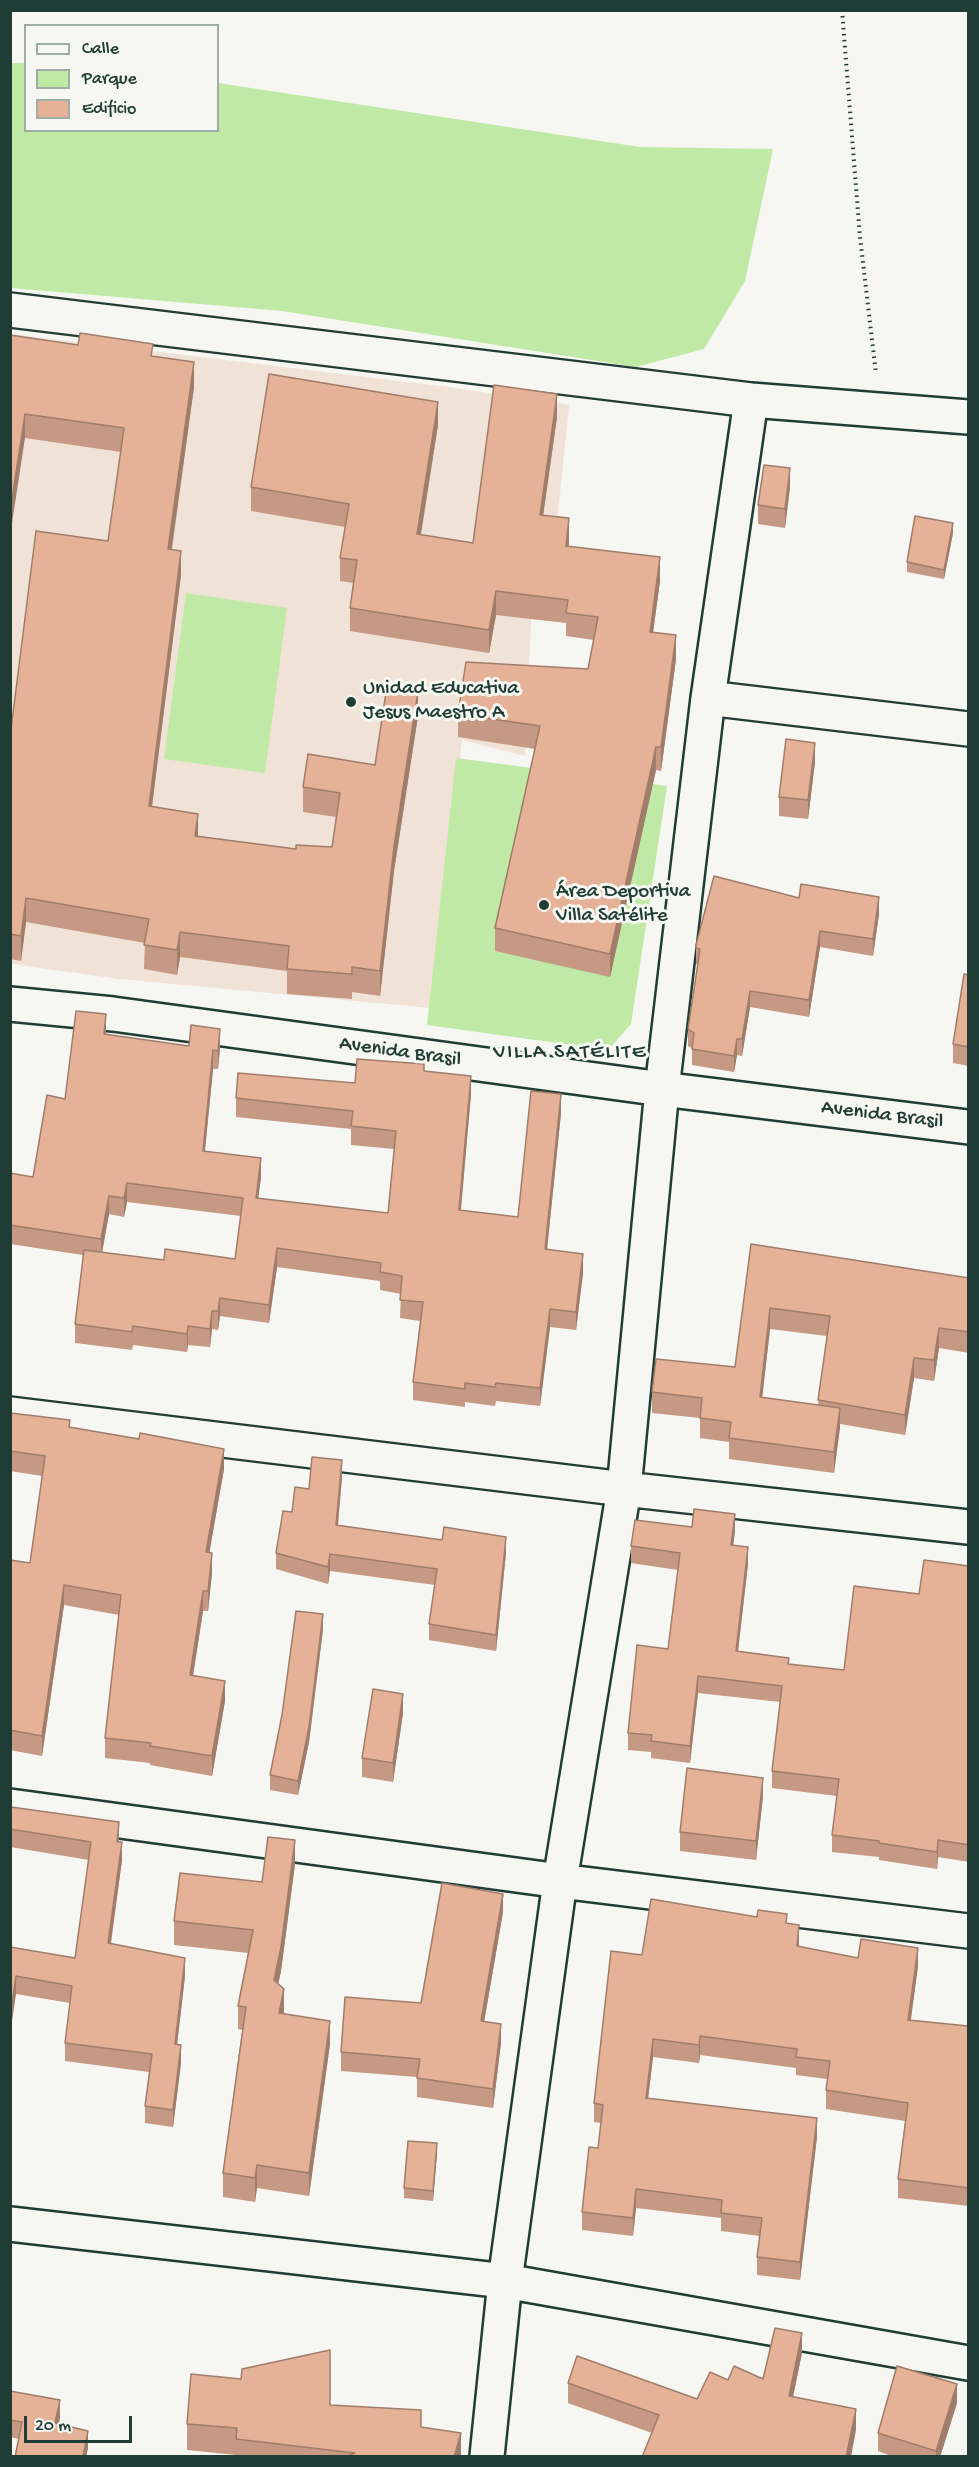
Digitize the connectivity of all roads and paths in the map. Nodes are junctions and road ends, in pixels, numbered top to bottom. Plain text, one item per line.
1 (842, 10) edge
2 (10, 310) edge
3 (751, 400) junction
4 (885, 409) junction
5 (969, 417) edge
6 (708, 698) junction
7 (969, 729) edge
8 (10, 1004) edge
9 (662, 1089) junction
10 (969, 1127) edge
11 (10, 1414) edge
12 (624, 1489) junction
13 (969, 1527) edge
14 (10, 1806) edge
15 (560, 1881) junction
16 (969, 1931) edge
17 (10, 2224) edge
18 (505, 2281) junction
19 (969, 2363) edge
20 (487, 2457) edge

1 - 4 path
2 - 3 street
3 - 4 street
3 - 6 street
4 - 5 street
6 - 7 street
6 - 9 street
8 - 9 street, Avenida Brasil
9 - 10 street, Avenida Brasil
9 - 12 street
11 - 12 street
12 - 13 street
12 - 15 street
14 - 15 street
15 - 16 street
15 - 18 street
17 - 18 street
18 - 19 street
18 - 20 street

